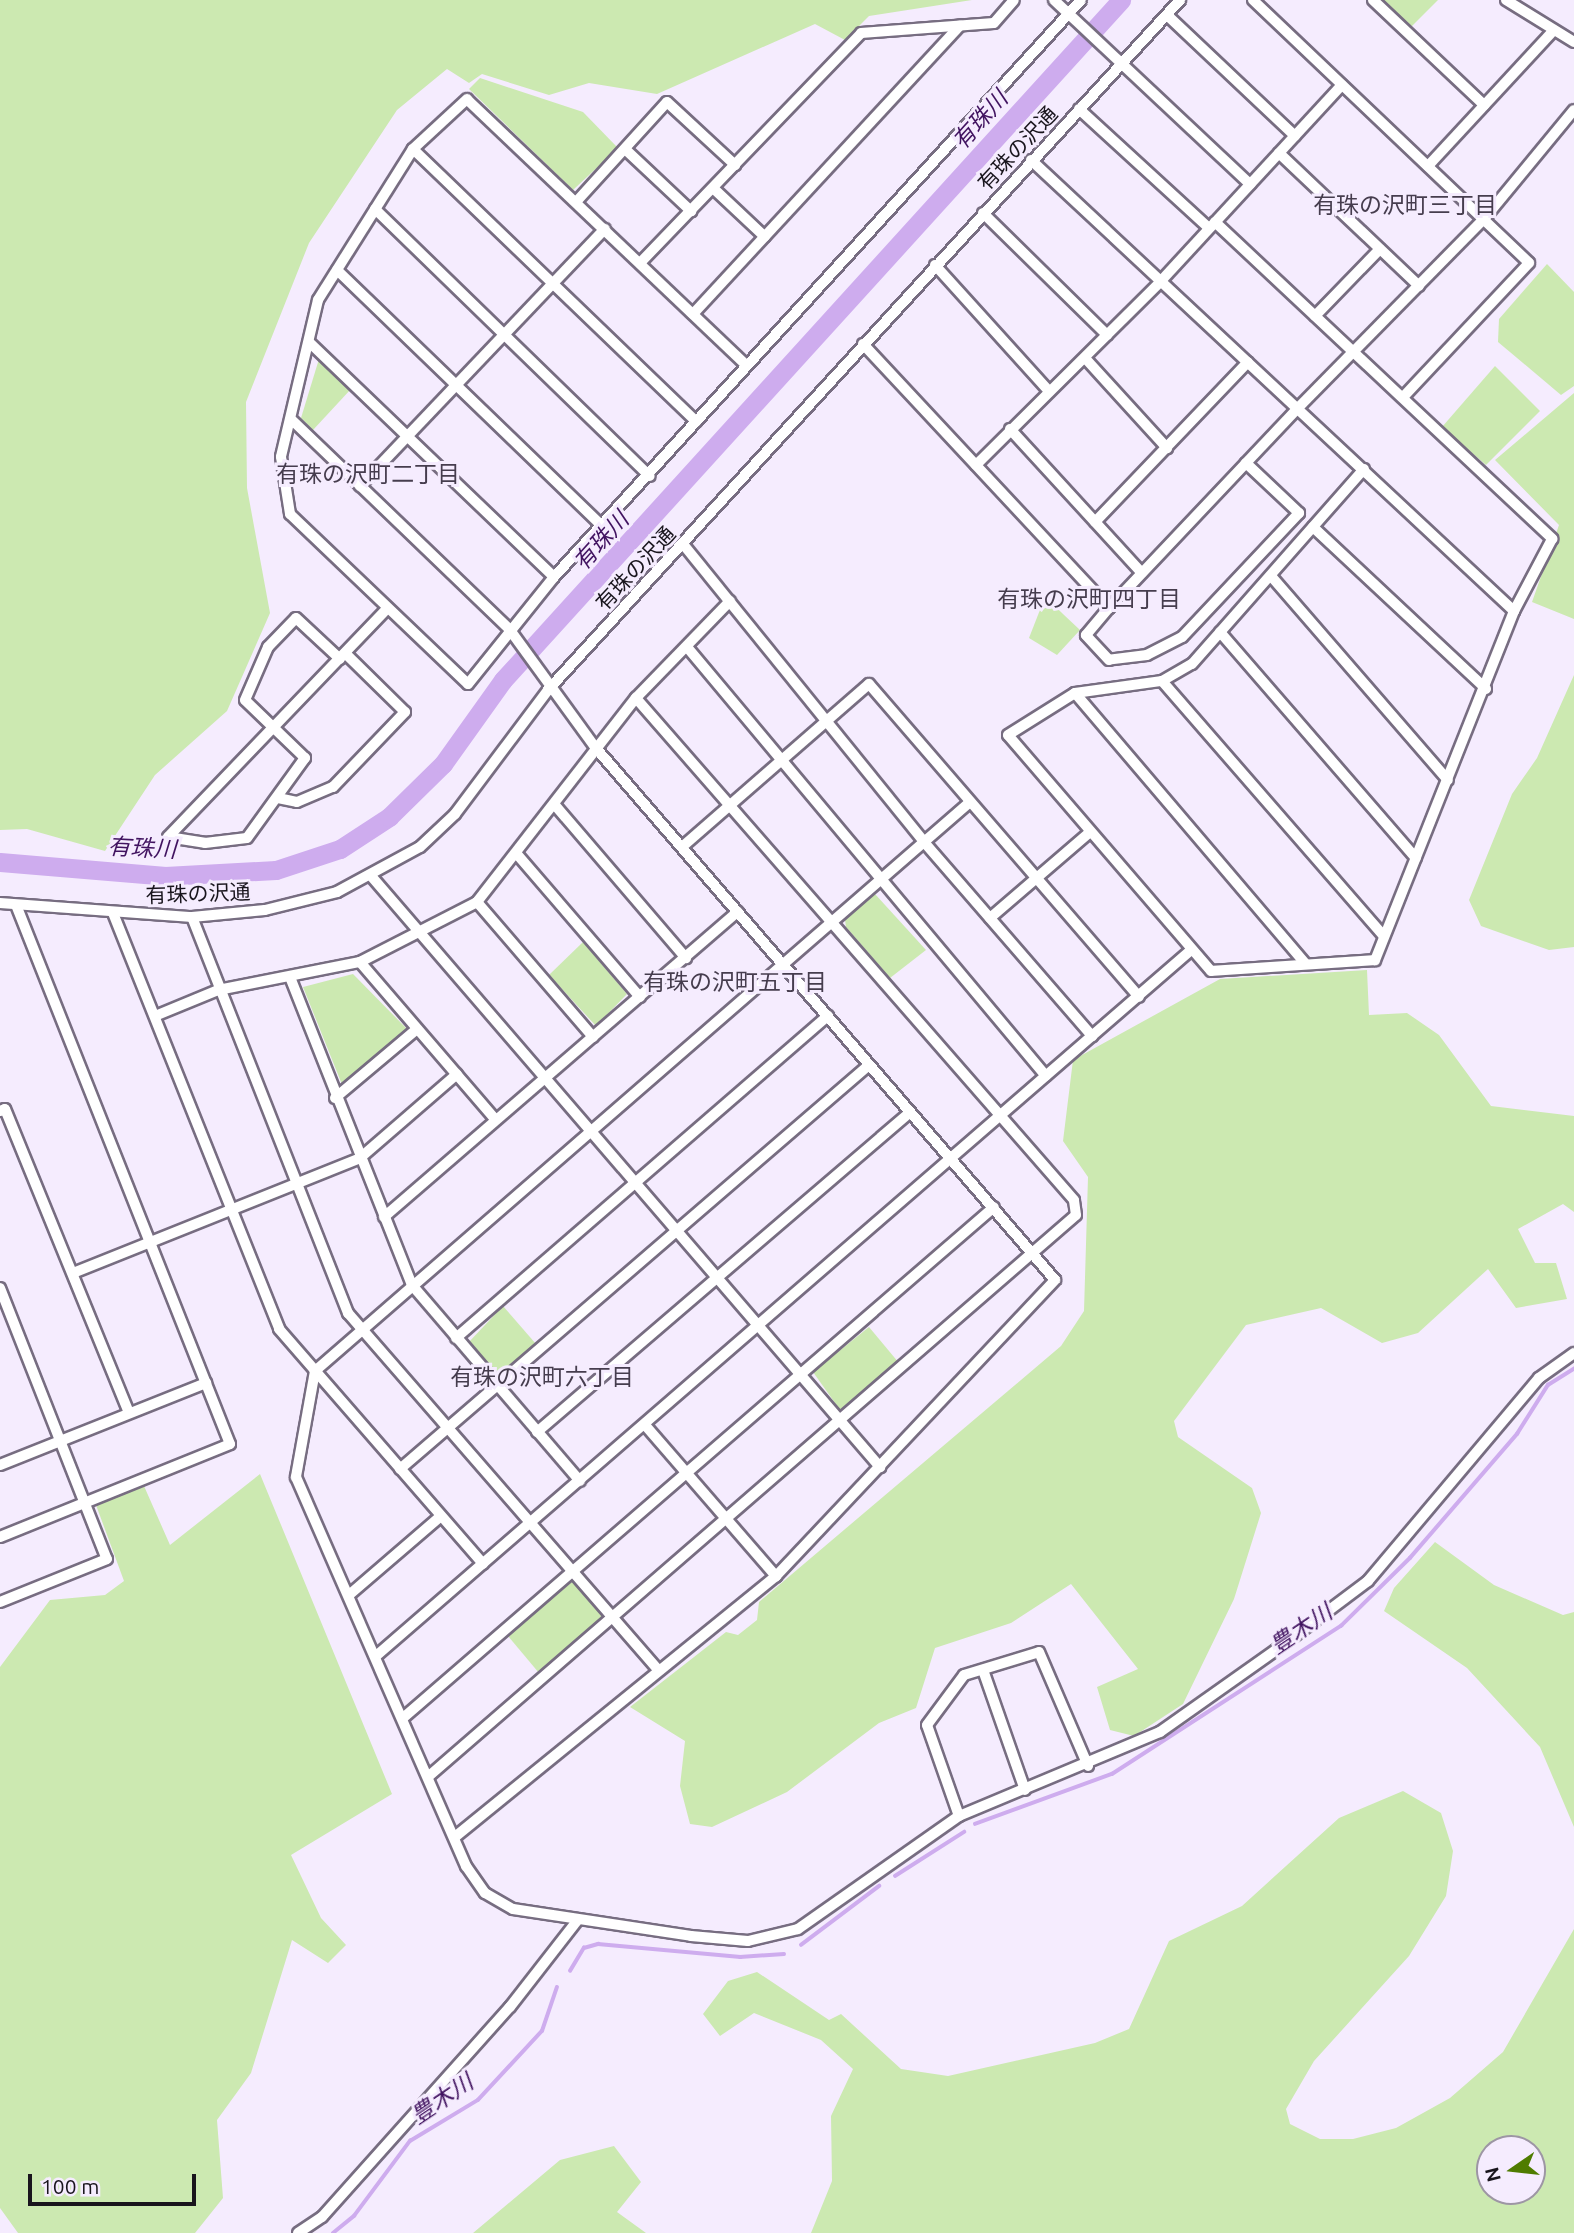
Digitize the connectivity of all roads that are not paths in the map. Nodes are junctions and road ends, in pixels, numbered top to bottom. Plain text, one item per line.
1 (1014, 0) edge
2 (1054, 0) edge
3 (1081, 0) edge
4 (1180, 0) edge
5 (1252, 0) edge
6 (1373, 0) edge
7 (1506, 0) edge
8 (1069, 13) junction
9 (1167, 15) junction
10 (960, 26) junction
11 (1554, 30) junction
12 (1574, 42) edge
13 (1122, 62) junction
14 (1342, 85) junction
15 (1484, 105) junction
16 (1079, 109) junction
17 (1574, 110) edge
18 (1295, 136) junction
19 (412, 149) junction
20 (625, 149) junction
21 (1279, 153) junction
22 (1031, 160) junction
23 (735, 165) junction
24 (1428, 166) junction
25 (1250, 184) junction
26 (713, 188) junction
27 (576, 202) junction
28 (375, 209) junction
29 (691, 211) junction
30 (983, 213) junction
31 (1484, 219) junction
32 (1212, 225) junction
33 (605, 229) junction
34 (765, 237) junction
35 (1380, 248) junction
36 (640, 263) junction
37 (935, 265) junction
38 (337, 270) junction
39 (555, 282) junction
40 (1160, 282) junction
41 (1419, 286) junction
42 (693, 314) junction
43 (1315, 316) junction
44 (505, 335) junction
45 (1107, 335) junction
46 (309, 342) junction
47 (863, 344) junction
48 (1353, 352) junction
49 (1085, 358) junction
50 (1248, 362) junction
51 (746, 365) junction
52 (456, 386) junction
53 (1047, 389) junction
54 (1404, 397) junction
55 (1298, 408) junction
56 (293, 421) junction
57 (696, 421) junction
58 (1010, 429) junction
59 (407, 438) junction
60 (1167, 448) junction
61 (1246, 463) junction
62 (976, 465) junction
63 (1364, 469) junction
64 (650, 476) junction
65 (360, 486) junction
66 (1095, 522) junction
67 (602, 526) junction
68 (1313, 527) junction
69 (683, 544) junction
70 (1142, 573) junction
71 (1271, 576) junction
72 (554, 577) junction
73 (730, 601) junction
74 (1109, 608) junction
75 (387, 609) junction
76 (1514, 611) junction
77 (1220, 632) junction
78 (513, 634) junction
79 (687, 647) junction
80 (343, 656) junction
81 (1162, 681) junction
82 (548, 690) junction
83 (1486, 690) junction
84 (1075, 693) junction
85 (636, 698) junction
86 (827, 721) junction
87 (272, 727) junction
88 (595, 747) junction
89 (779, 762) junction
90 (1448, 780) junction
91 (278, 798) junction
92 (970, 802) junction
93 (554, 804) junction
94 (730, 806) junction
95 (1090, 832) junction
96 (924, 842) junction
97 (682, 847) junction
98 (516, 853) junction
99 (1416, 858) junction
100 (372, 877) junction
101 (1036, 878) junction
102 (877, 882) junction
103 (477, 902) junction
104 (0, 903) edge
105 (16, 905) junction
106 (737, 912) junction
107 (113, 913) junction
108 (192, 917) junction
109 (990, 918) junction
110 (831, 922) junction
111 (418, 932) junction
112 (1384, 936) junction
113 (1191, 950) junction
114 (686, 958) junction
115 (360, 962) junction
116 (783, 964) junction
117 (1306, 964) junction
118 (290, 977) junction
119 (218, 990) junction
120 (1139, 996) junction
121 (640, 997) junction
122 (155, 1016) junction
123 (828, 1016) junction
124 (417, 1029) junction
125 (1092, 1036) junction
126 (593, 1037) junction
127 (869, 1065) junction
128 (457, 1074) junction
129 (1046, 1076) junction
130 (545, 1079) junction
131 (335, 1098) junction
132 (0, 1111) edge
133 (910, 1111) junction
134 (1001, 1117) junction
135 (496, 1120) junction
136 (590, 1130) junction
137 (360, 1158) junction
138 (951, 1158) junction
139 (636, 1183) junction
140 (296, 1184) junction
141 (994, 1207) junction
142 (233, 1210) junction
143 (384, 1217) junction
144 (676, 1230) junction
145 (150, 1242) junction
146 (1035, 1254) junction
147 (73, 1273) junction
148 (718, 1277) junction
149 (412, 1284) junction
150 (0, 1288) edge
151 (759, 1325) junction
152 (363, 1327) junction
153 (456, 1338) junction
154 (1574, 1353) edge
155 (315, 1371) junction
156 (801, 1373) junction
157 (206, 1383) junction
158 (496, 1385) junction
159 (129, 1413) junction
160 (841, 1420) junction
161 (645, 1424) junction
162 (448, 1428) junction
163 (537, 1432) junction
164 (61, 1440) junction
165 (0, 1465) edge
166 (880, 1466) junction
167 (400, 1469) junction
168 (686, 1472) junction
169 (580, 1481) junction
170 (85, 1502) junction
171 (441, 1516) junction
172 (726, 1519) junction
173 (532, 1522) junction
174 (0, 1537) edge
175 (483, 1564) junction
176 (573, 1571) junction
177 (776, 1576) junction
178 (349, 1595) junction
179 (0, 1602) edge
180 (612, 1618) junction
181 (376, 1656) junction
182 (658, 1670) junction
183 (983, 1670) junction
184 (403, 1718) junction
185 (1088, 1766) junction
186 (429, 1776) junction
187 (1025, 1790) junction
188 (959, 1816) junction
189 (455, 1837) junction
190 (577, 1921) junction
191 (298, 2233) edge

1 - 10 street
2 - 8 street
3 - 8 street
4 - 9 street, 有珠の沢通
5 - 14 street
6 - 15 street
7 - 11 street
8 - 13 street
8 - 51 street
9 - 13 street, 有珠の沢通
9 - 18 street
10 - 23 street
10 - 34 street
11 - 12 street
11 - 15 street
13 - 16 street, 有珠の沢通
13 - 25 street
14 - 18 street
14 - 24 street
15 - 24 street
16 - 22 street, 有珠の沢通
16 - 32 street
17 - 31 street
18 - 21 street
19 - 27 street
19 - 28 street
19 - 39 street
20 - 23 street
20 - 27 street
20 - 29 street
21 - 25 street
21 - 35 street
22 - 30 street, 有珠の沢通
22 - 40 street
23 - 26 street
24 - 31 street
25 - 32 street
26 - 29 street
26 - 34 street
27 - 33 street
28 - 38 street
28 - 44 street
29 - 36 street
30 - 37 street, 有珠の沢通
30 - 45 street
31 - 41 street
31 - 54 street
32 - 40 street
32 - 43 street
33 - 36 street
33 - 39 street
34 - 42 street
35 - 41 street
35 - 43 street
36 - 42 street
37 - 47 street, 有珠の沢通
37 - 53 street
38 - 46 street
38 - 52 street
39 - 44 street
39 - 57 street
40 - 45 street
40 - 50 street
41 - 48 street
42 - 51 street
43 - 48 street
44 - 52 street
44 - 64 street
45 - 49 street
46 - 56 street
46 - 59 street
47 - 62 street
47 - 69 street, 有珠の沢通
48 - 54 street
48 - 55 street
49 - 53 street
49 - 60 street
50 - 55 street
50 - 60 street
51 - 57 street
52 - 59 street
52 - 67 street
53 - 58 street
54 - 76 street
55 - 61 street
55 - 63 street
56 - 65 street
56 - 75 street
57 - 64 street
58 - 62 street
58 - 66 street
59 - 65 street
59 - 72 street
60 - 66 street
61 - 70 street
61 - 74 street
62 - 74 street
63 - 68 street
63 - 76 street
64 - 67 street
65 - 78 street
66 - 70 street
67 - 72 street
68 - 71 street
68 - 83 street
69 - 73 street
69 - 82 street, 有珠の沢通
70 - 74 street
71 - 77 street
71 - 90 street
72 - 78 street
73 - 79 street
73 - 86 street
75 - 78 street
75 - 80 street
76 - 83 street
77 - 81 street
77 - 99 street
78 - 82 street
79 - 85 street
79 - 89 street
80 - 87 street
80 - 87 street
80 - 91 street
81 - 84 street
81 - 112 street
82 - 88 street
82 - 100 street, 有珠の沢通
83 - 90 street
84 - 95 street
84 - 117 street
85 - 88 street
85 - 94 street
86 - 89 street
86 - 92 street
86 - 96 street
87 - 91 street
87 - 91 street
88 - 93 street
88 - 97 street
89 - 94 street
89 - 102 street
90 - 99 street
92 - 96 street
92 - 101 street
93 - 98 street
93 - 114 street
94 - 97 street
94 - 110 street
95 - 101 street
95 - 113 street
96 - 102 street
96 - 109 street
97 - 106 street
98 - 103 street
98 - 121 street
99 - 112 street
100 - 108 street, 有珠の沢通
100 - 111 street
101 - 109 street
101 - 120 street
102 - 110 street
102 - 129 street
103 - 111 street
103 - 126 street
104 - 105 street, 有珠の沢通
105 - 107 street, 有珠の沢通
105 - 145 street
106 - 114 street
106 - 116 street
107 - 108 street, 有珠の沢通
107 - 122 street
108 - 119 street
109 - 125 street
110 - 116 street
110 - 134 street
111 - 115 street
111 - 130 street
112 - 117 street
113 - 117 street
113 - 120 street
114 - 121 street
115 - 118 street
115 - 124 street
116 - 123 street
116 - 136 street
118 - 119 street
118 - 131 street
119 - 122 street
119 - 140 street
120 - 125 street
121 - 126 street
122 - 142 street
123 - 127 street
123 - 139 street
124 - 128 street
124 - 131 street
125 - 129 street
126 - 130 street
127 - 133 street
127 - 144 street
128 - 135 street
128 - 137 street
129 - 134 street
130 - 135 street
130 - 136 street
131 - 137 street
132 - 147 street
133 - 138 street
133 - 148 street
134 - 138 street
134 - 146 street
135 - 143 street
136 - 139 street
136 - 149 street
137 - 140 street
137 - 143 street
138 - 141 street
138 - 151 street
139 - 144 street
139 - 153 street
140 - 142 street
140 - 152 street
141 - 146 street
141 - 156 street
142 - 145 street
142 - 155 street
143 - 149 street
144 - 148 street
144 - 158 street
145 - 147 street
145 - 157 street
146 - 160 street
146 - 166 street
147 - 159 street
148 - 151 street
148 - 163 street
149 - 152 street
149 - 153 street
150 - 164 street
151 - 156 street
151 - 161 street
152 - 155 street
152 - 162 street
153 - 158 street
154 - 185 street
155 - 167 street
155 - 178 street
156 - 160 street
156 - 168 street
157 - 159 street
157 - 170 street
158 - 162 street
158 - 163 street
159 - 164 street
160 - 166 street
160 - 172 street
161 - 168 street
161 - 169 street
162 - 167 street
162 - 173 street
163 - 169 street
164 - 165 street
164 - 170 street
166 - 177 street
167 - 171 street
168 - 172 street
168 - 176 street
169 - 173 street
170 - 174 street
170 - 179 street
171 - 175 street
171 - 178 street
172 - 177 street
172 - 180 street
173 - 175 street
173 - 176 street
175 - 181 street
176 - 180 street
176 - 184 street
177 - 182 street
178 - 181 street
180 - 182 street
180 - 186 street
181 - 184 street
182 - 189 street
183 - 185 street
183 - 187 street
183 - 188 street
184 - 186 street
185 - 187 street
186 - 189 street
187 - 188 street
188 - 190 street
189 - 190 street
190 - 191 street

